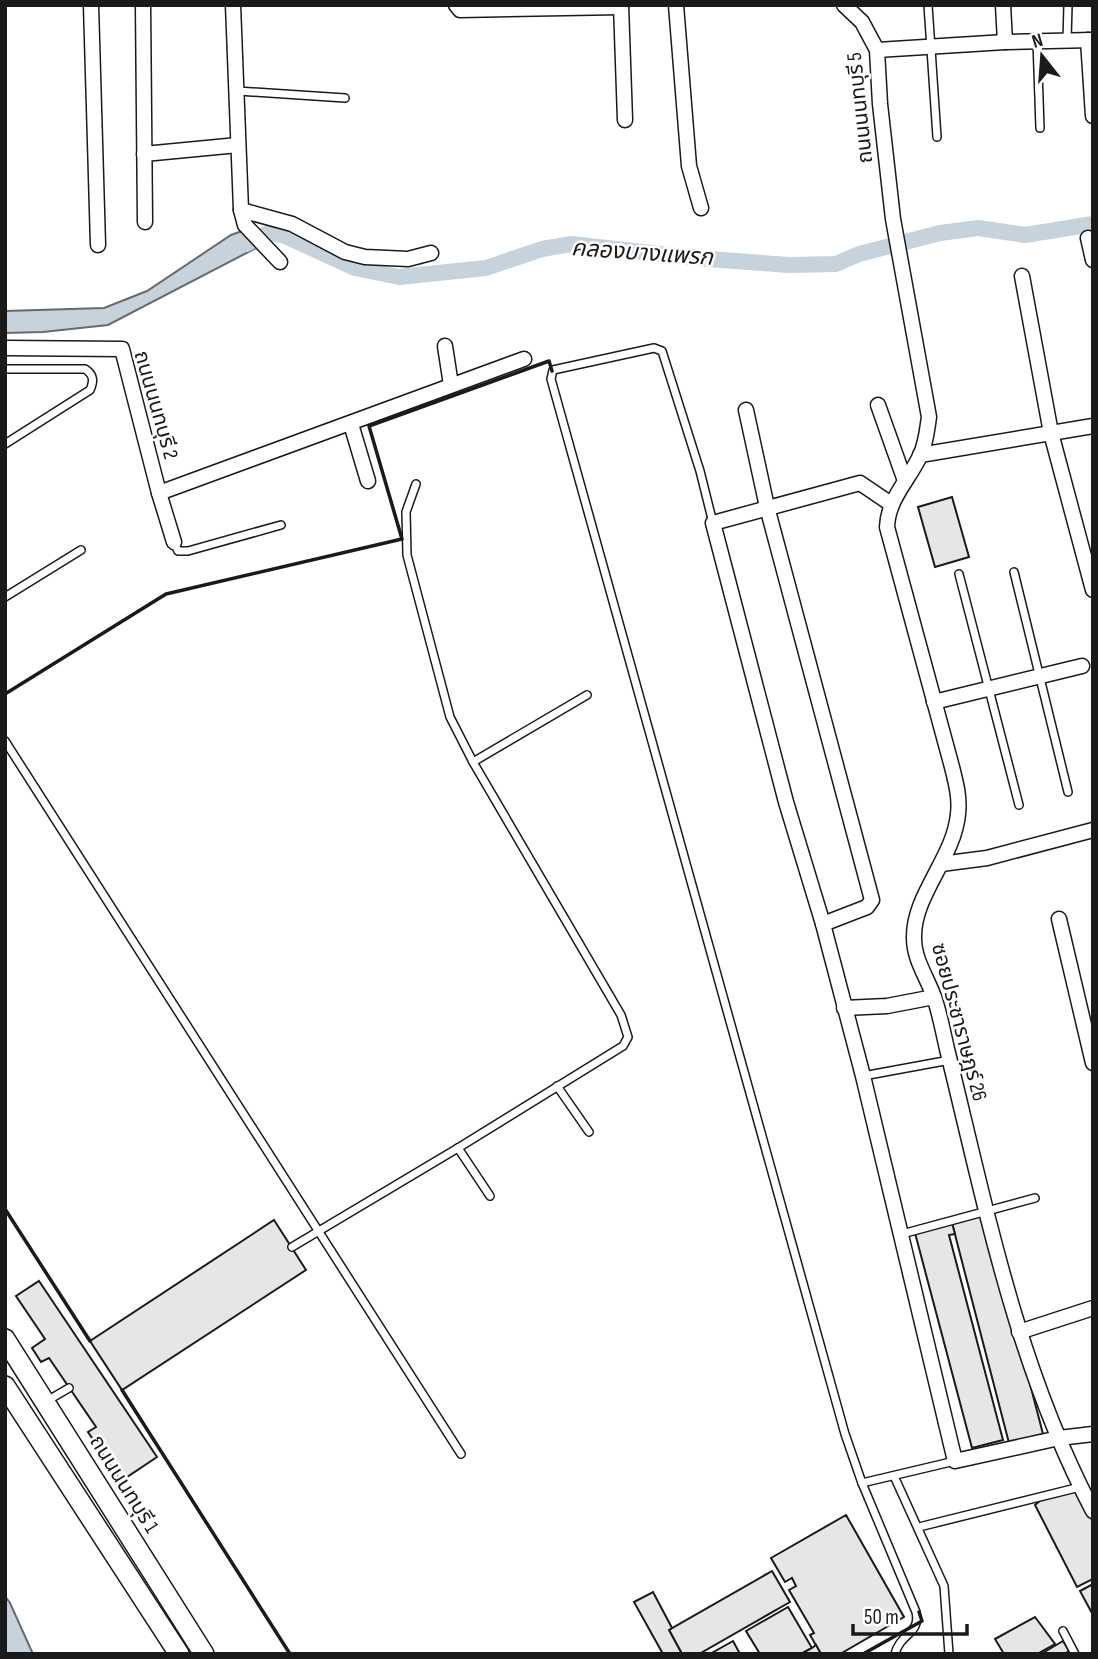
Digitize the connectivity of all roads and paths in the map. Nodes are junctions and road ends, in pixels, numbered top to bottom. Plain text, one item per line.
1 (91, 5) edge
2 (143, 5) edge
3 (233, 5) edge
4 (456, 5) edge
5 (677, 5) edge
6 (844, 5) edge
7 (928, 5) edge
8 (1003, 5) edge
9 (1068, 5) edge
10 (621, 6) edge
11 (1067, 40) junction
12 (1090, 40) edge
13 (1037, 41) junction
14 (1004, 42) junction
15 (930, 48) junction
16 (877, 50) junction
17 (238, 91) junction
18 (345, 98) dead end
19 (1093, 116) edge
20 (625, 120) dead end
21 (1040, 128) dead end
22 (937, 137) dead end
23 (238, 145) junction
24 (144, 154) junction
25 (701, 208) dead end
26 (243, 218) junction
27 (145, 222) dead end
28 (1088, 238) dead end
29 (98, 245) dead end
30 (431, 253) dead end
31 (1093, 260) edge
32 (281, 262) dead end
33 (1022, 276) dead end
34 (445, 346) dead end
35 (5, 348) edge
36 (524, 359) dead end
37 (5, 369) edge
38 (451, 385) junction
39 (878, 405) dead end
40 (746, 410) dead end
41 (351, 424) junction
42 (1093, 426) edge
43 (1052, 433) junction
44 (5, 444) edge
45 (920, 456) junction
46 (368, 481) dead end
47 (905, 481) junction
48 (416, 484) dead end
49 (159, 493) junction
50 (891, 503) junction
51 (767, 507) junction
52 (713, 523) junction
53 (281, 525) dead end
54 (174, 542) joint
55 (81, 550) dead end
56 (1014, 572) dead end
57 (960, 574) dead end
58 (1093, 590) edge
59 (5, 597) edge
60 (1082, 666) dead end
61 (1040, 676) junction
62 (989, 688) junction
63 (587, 695) dead end
64 (934, 702) junction
65 (5, 741) edge
66 (473, 762) junction
67 (1068, 792) dead end
68 (1019, 805) dead end
69 (1093, 830) edge
70 (941, 864) junction
71 (1059, 919) dead end
72 (823, 924) junction
73 (934, 998) junction
74 (844, 1008) junction
75 (950, 1060) junction
76 (1093, 1063) edge
77 (863, 1076) junction
78 (557, 1086) junction
79 (589, 1132) dead end
80 (458, 1148) junction
81 (490, 1196) dead end
82 (1035, 1198) dead end
83 (985, 1212) junction
84 (318, 1231) junction
85 (902, 1234) junction
86 (292, 1247) dead end
87 (1093, 1308) edge
88 (1019, 1332) junction
89 (5, 1339) edge
90 (5, 1386) edge
91 (69, 1388) dead end
92 (45, 1402) junction
93 (1093, 1434) edge
94 (1059, 1438) junction
95 (461, 1454) dead end
96 (955, 1461) junction
97 (894, 1476) junction
98 (862, 1483) junction
99 (1080, 1487) junction
100 (1093, 1511) edge
101 (919, 1527) junction
102 (1063, 1631) dead end
103 (179, 1654) edge
104 (204, 1654) edge
105 (895, 1654) edge
106 (950, 1654) edge
107 (1075, 1654) edge

1 - 29 street
2 - 24 street
3 - 17 street
4 - 10 street
5 - 25 street
6 - 16 street, ถนนนนทบุรี 5
7 - 15 lane
8 - 14 street
9 - 11 lane
10 - 20 street
11 - 12 street
11 - 13 street
12 - 19 street
13 - 14 street
13 - 21 lane
14 - 15 street
15 - 16 street
15 - 22 lane
16 - 45 street, ถนนนนทบุรี 5
17 - 18 lane
17 - 23 street
23 - 24 street
23 - 26 street
24 - 27 street
26 - 30 street
26 - 32 street
28 - 31 street
33 - 43 street
34 - 38 street
35 - 49 street, ถนนนนทบุรี 2
36 - 38 street
37 - 44 lane
38 - 41 street
39 - 47 street
40 - 51 street
41 - 46 street
41 - 49 street
42 - 43 street
43 - 45 street
43 - 58 street
45 - 47 street
47 - 50 street
48 - 66 lane
49 - 54 street, ถนนนนทบุรี 2
50 - 51 street
50 - 64 street, ซอยประชาราษฎร์ 26
51 - 52 street
51 - 72 street
52 - 72 street
52 - 98 lane
53 - 54 lane
55 - 59 lane
56 - 61 lane
57 - 62 lane
60 - 61 street
61 - 62 street
61 - 67 lane
62 - 64 street
62 - 68 lane
63 - 66 lane
64 - 70 street, ซอยประชาราษฎร์ 26
65 - 84 lane
66 - 78 lane
69 - 70 street
70 - 73 street, ซอยประชาราษฎร์ 26
71 - 76 street
72 - 74 street
73 - 74 street
73 - 75 street, ซอยประชาราษฎร์ 26
74 - 77 street
75 - 77 lane
75 - 83 street, ซอยประชาราษฎร์ 26
77 - 85 street
78 - 79 lane
78 - 80 lane
80 - 81 lane
80 - 84 lane
82 - 83 lane
83 - 85 lane
83 - 88 street, ซอยประชาราษฎร์ 26
84 - 86 lane
84 - 95 lane
85 - 96 street
87 - 88 street
88 - 94 street, ซอยประชาราษฎร์ 26
89 - 92 main road, ถนนนนทบุรี 1
90 - 103 main road
91 - 92 lane
92 - 104 main road, ถนนนนทบุรี 1
93 - 94 street
94 - 96 street
94 - 99 street, ซอยประชาราษฎร์ 26
96 - 97 lane
97 - 98 lane
97 - 101 lane
98 - 105 lane
99 - 100 street, ซอยประชาราษฎร์ 26
99 - 101 lane
101 - 106 lane
102 - 107 lane

